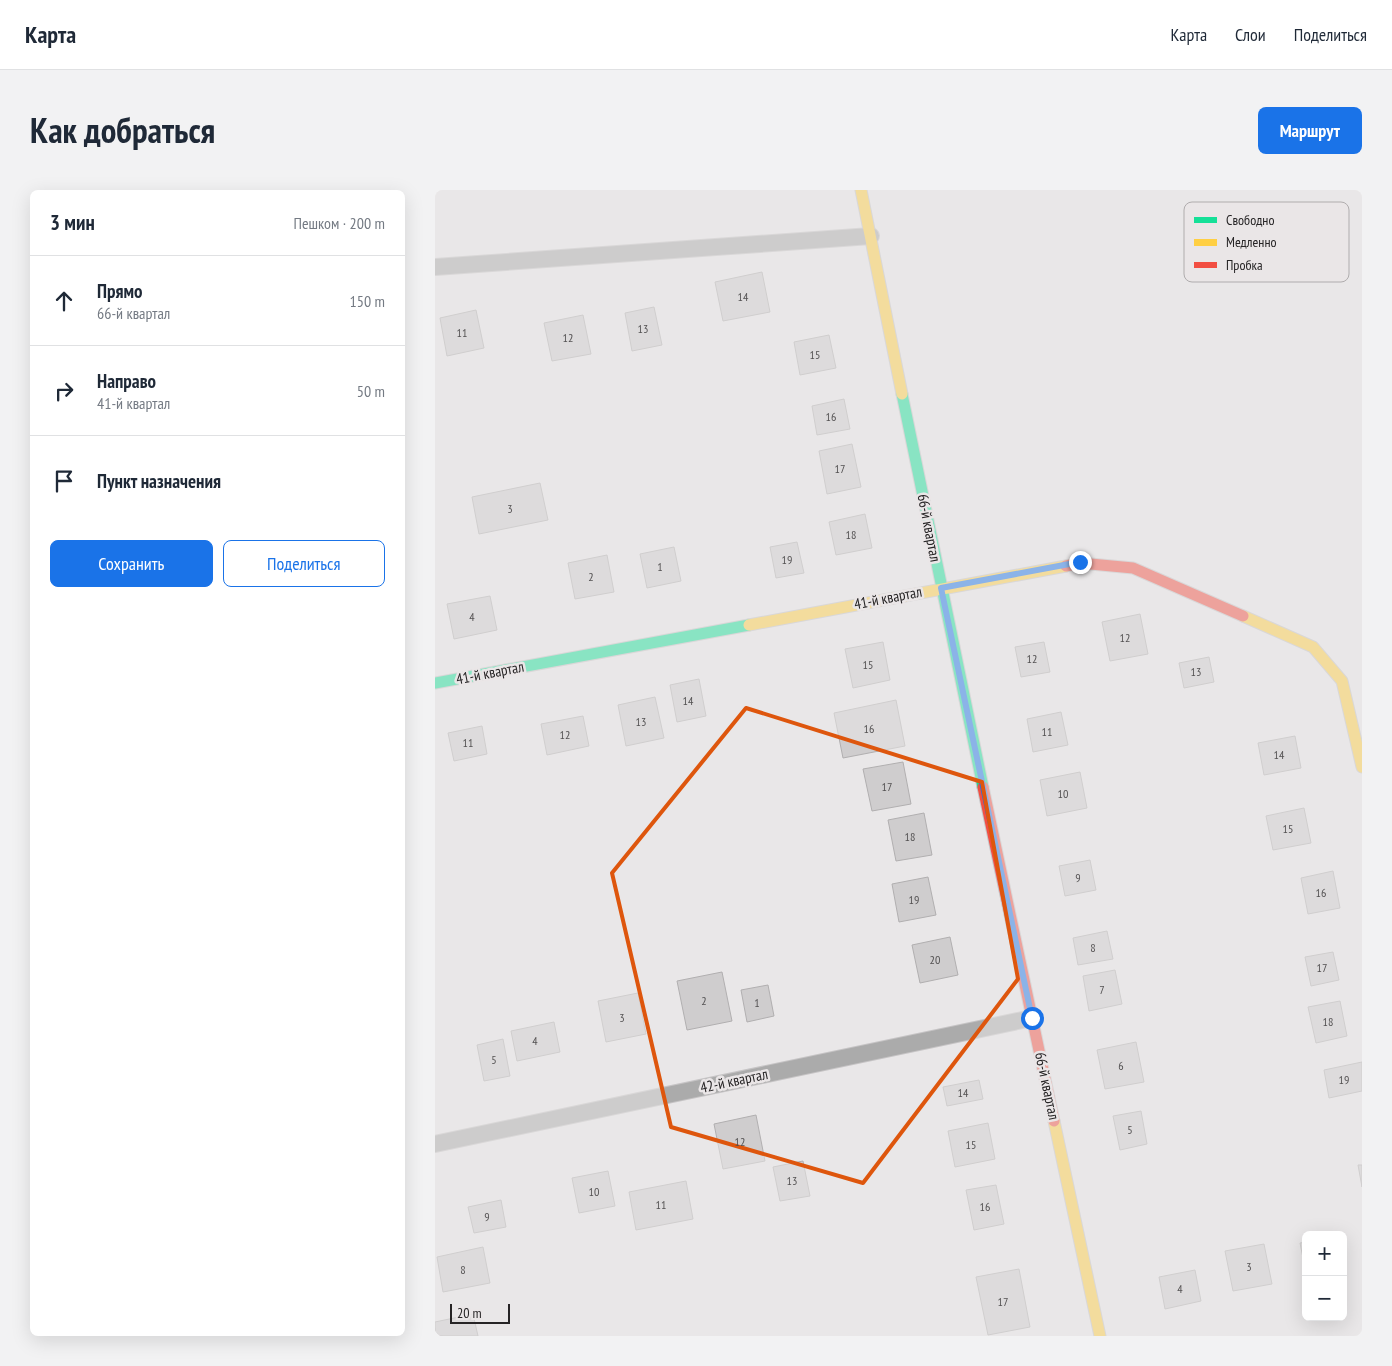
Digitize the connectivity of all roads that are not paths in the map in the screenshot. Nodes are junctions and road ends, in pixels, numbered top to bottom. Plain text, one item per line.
1 (861, 190) edge
2 (871, 236) junction
3 (435, 266) edge
4 (941, 588) junction
5 (435, 683) edge
6 (1362, 767) edge
7 (1032, 1018) junction
8 (435, 1144) edge
9 (1100, 1336) edge

1 - 2 street, 66-й квартал
2 - 3 street
2 - 4 street, 66-й квартал
4 - 5 street, 41-й квартал
4 - 6 street, 41-й квартал
4 - 7 street, 66-й квартал
7 - 8 street, 42-й квартал
7 - 9 street, 66-й квартал

